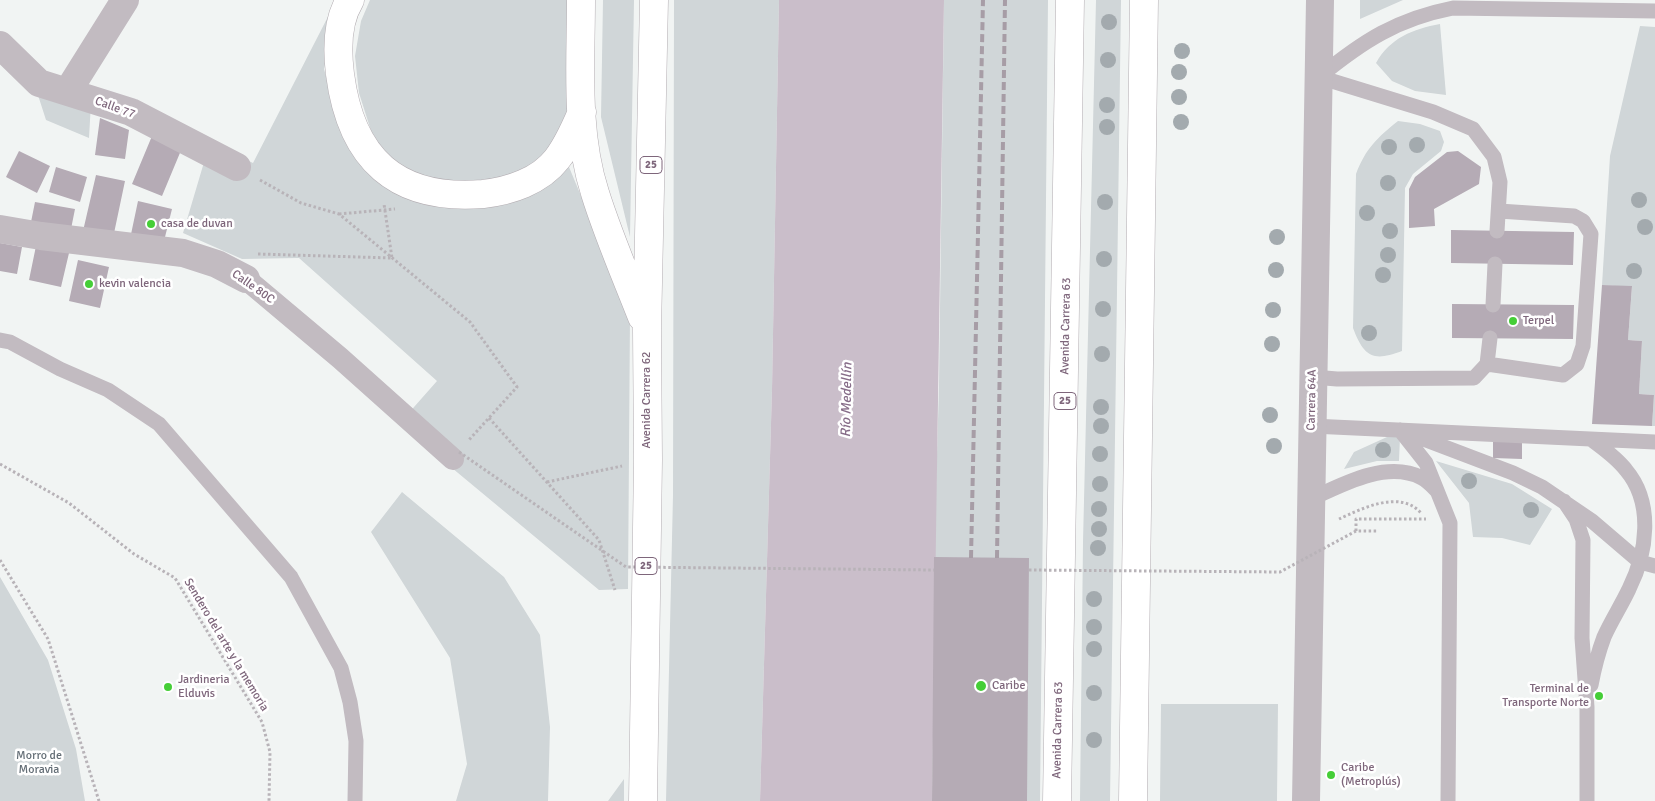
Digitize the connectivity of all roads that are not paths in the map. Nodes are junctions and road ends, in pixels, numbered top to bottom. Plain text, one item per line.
1 (125, 0) edge
2 (350, 0) edge
3 (580, 0) edge
4 (654, 0) edge
5 (1070, 0) edge
6 (1144, 0) edge
7 (1320, 0) edge
8 (1655, 11) edge
9 (0, 44) edge
10 (1318, 77) junction
11 (68, 91) junction
12 (582, 112) junction
13 (237, 166) road end
14 (1499, 210) junction
15 (0, 229) edge
16 (1498, 231) dead end
17 (1495, 264) dead end
18 (246, 280) joint
19 (1492, 305) dead end
20 (647, 330) junction
21 (1490, 338) dead end
22 (0, 340) edge
23 (1487, 364) junction
24 (1313, 377) junction
25 (1312, 426) junction
26 (1400, 430) junction
27 (1592, 440) junction
28 (1655, 442) edge
29 (456, 455) road end
30 (1440, 494) junction
31 (1311, 499) junction
32 (1564, 501) junction
33 (1640, 562) junction
34 (1655, 566) edge
35 (1588, 707) junction
36 (355, 801) edge
37 (643, 801) edge
38 (1057, 801) edge
39 (1133, 801) edge
40 (1306, 801) edge
41 (1448, 801) edge
42 (1587, 801) edge

1 - 11 street
2 - 12 highway
3 - 12 highway
4 - 20 highway, Avenida Carrera 62 / 25
5 - 38 highway, Avenida Carrera 63 / 25
6 - 39 highway
7 - 10 street, Carrera 64A
8 - 10 lane
9 - 11 street, Calle 77
10 - 14 lane
10 - 24 street, Carrera 64A
11 - 13 street, Calle 77
12 - 20 highway
14 - 16 lane
14 - 23 lane
15 - 18 street, Calle 80C
17 - 19 lane
18 - 29 street, Calle 80C
20 - 37 highway, Avenida Carrera 62 / 25
21 - 23 lane
22 - 36 lane
23 - 24 lane
24 - 25 street, Carrera 64A
25 - 26 lane
25 - 31 street, Carrera 64A
26 - 27 lane
26 - 30 lane
26 - 32 lane
27 - 28 lane
27 - 33 lane
30 - 31 lane
30 - 41 lane
31 - 40 street, Carrera 64A
32 - 33 lane
32 - 35 lane
33 - 34 lane
33 - 35 lane
35 - 42 lane

